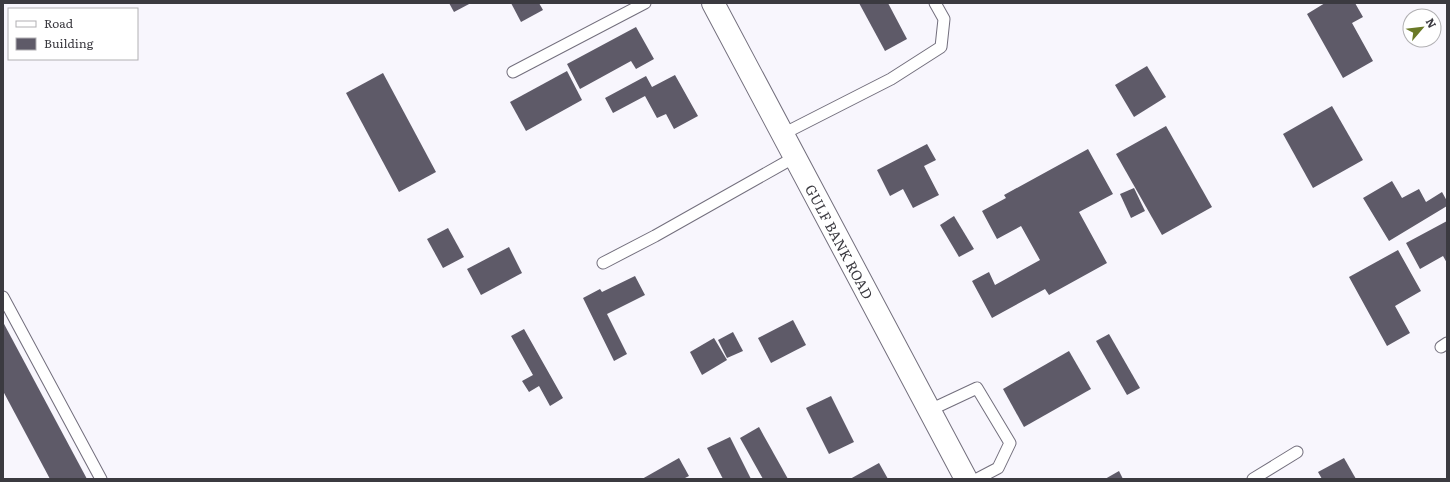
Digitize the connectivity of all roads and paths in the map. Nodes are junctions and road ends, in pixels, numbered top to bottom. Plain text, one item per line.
1 (645, 3) edge
2 (713, 3) edge
3 (935, 3) edge
4 (513, 72) dead end
5 (783, 134) junction
6 (795, 157) junction
7 (603, 263) dead end
8 (3, 297) edge
9 (930, 410) junction
10 (1297, 452) dead end
11 (102, 479) edge
12 (966, 479) edge
13 (977, 479) edge
14 (1253, 479) edge

1 - 4 lane
2 - 5 main road, GULF BANK ROAD
3 - 5 lane
5 - 6 main road, GULF BANK ROAD
6 - 7 lane
6 - 9 main road, GULF BANK ROAD
8 - 11 lane
9 - 12 main road, GULF BANK ROAD
9 - 13 lane
10 - 14 lane

